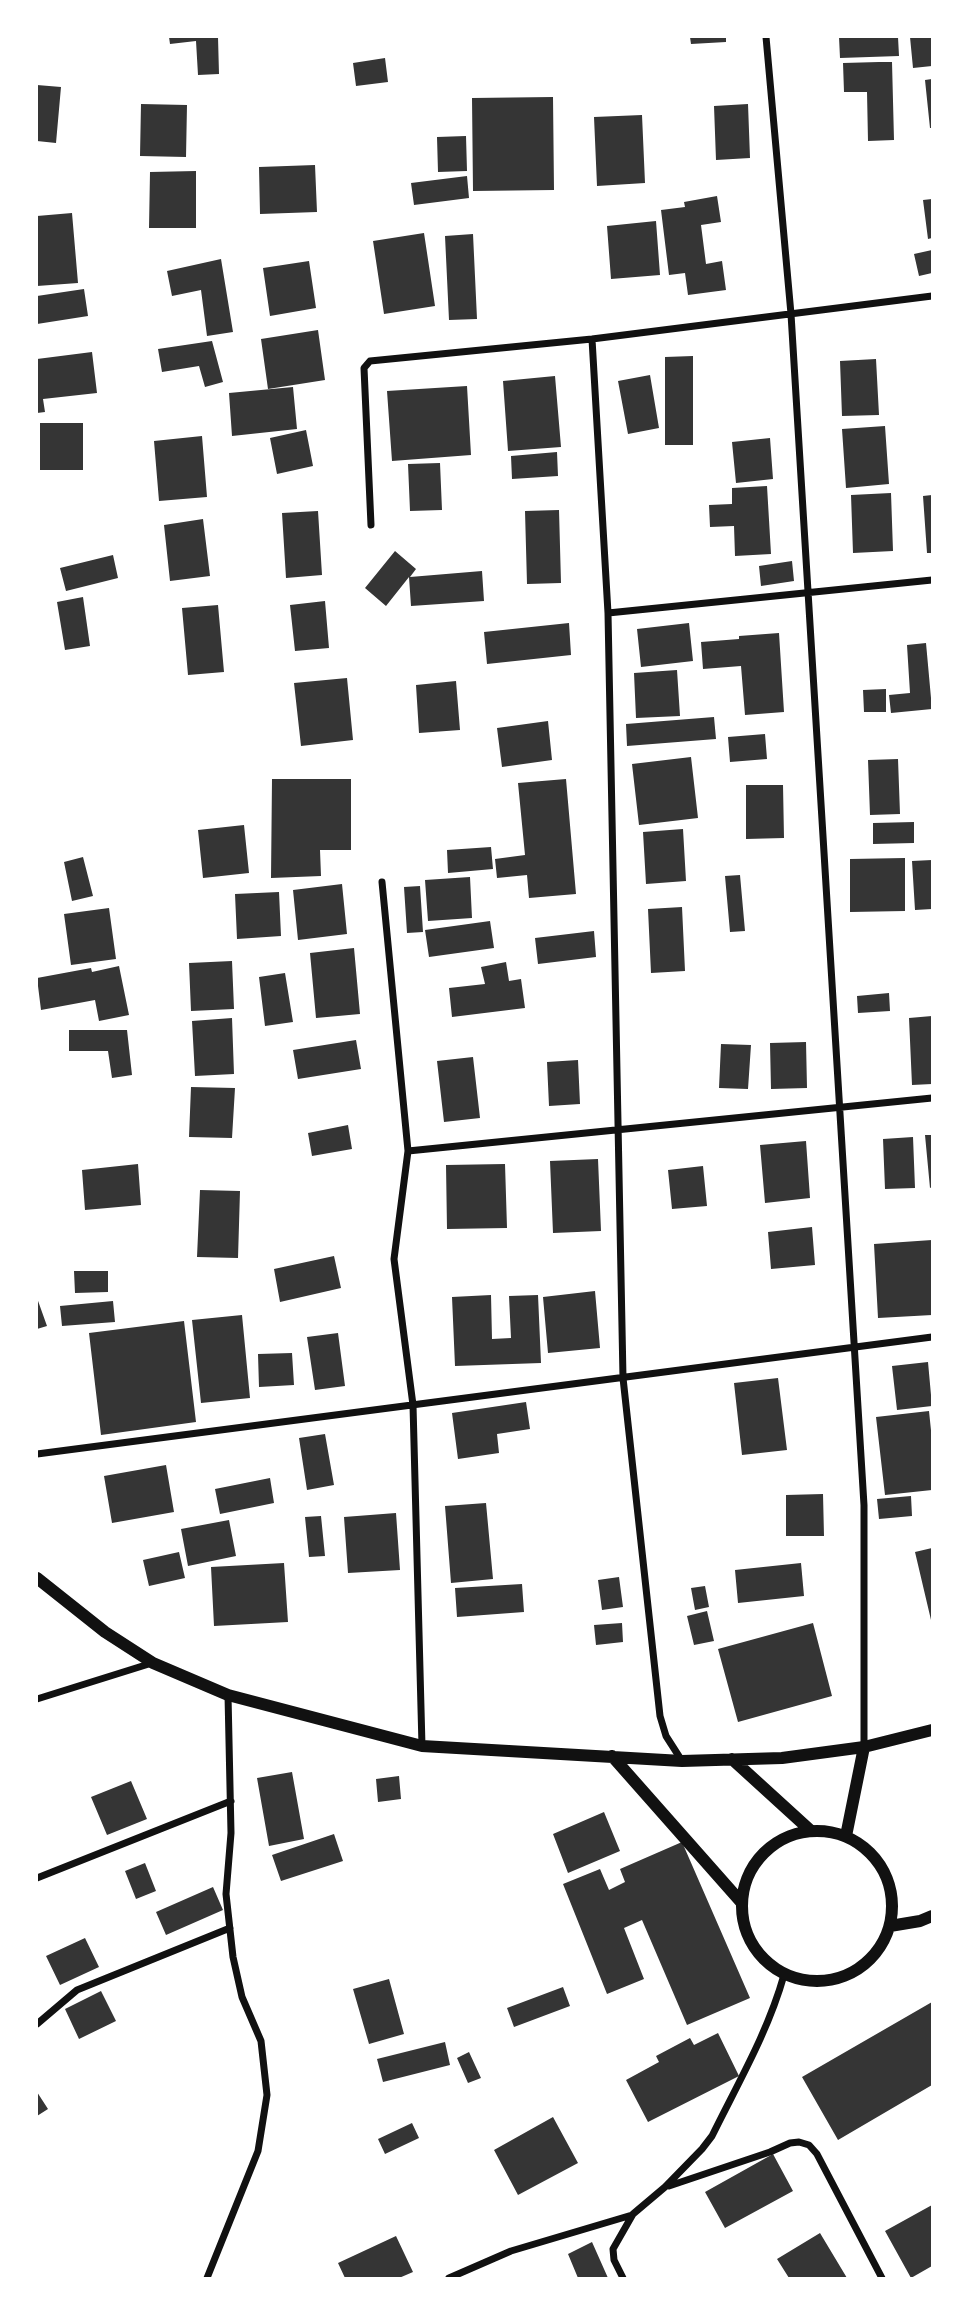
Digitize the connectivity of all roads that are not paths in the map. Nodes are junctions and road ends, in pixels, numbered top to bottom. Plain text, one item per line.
1 (766, 37) edge
2 (932, 296) edge
3 (791, 314) junction
4 (592, 339) junction
5 (371, 525) dead end
6 (932, 580) edge
7 (809, 593) junction
8 (607, 613) junction
9 (382, 882) dead end
10 (932, 1098) edge
11 (840, 1107) junction
12 (620, 1129) junction
13 (408, 1151) junction
14 (932, 1337) edge
15 (855, 1348) junction
16 (624, 1378) junction
17 (413, 1405) junction
18 (37, 1454) edge
19 (37, 1578) edge
20 (153, 1662) junction
21 (228, 1695) junction
22 (37, 1699) edge
23 (932, 1730) edge
24 (422, 1746) junction
25 (864, 1747) junction
26 (612, 1756) junction
27 (732, 1759) junction
28 (682, 1761) junction
29 (231, 1801) junction
30 (811, 1831) junction
31 (846, 1836) junction
32 (37, 1878) edge
33 (741, 1902) junction
34 (932, 1916) edge
35 (890, 1926) junction
36 (230, 1928) junction
37 (784, 1975) junction
38 (37, 2024) edge
39 (665, 2187) junction
40 (633, 2214) junction
41 (208, 2278) edge
42 (449, 2278) edge
43 (623, 2278) edge
44 (882, 2278) edge

1 - 3 street
2 - 3 street
3 - 4 street
3 - 7 street
4 - 5 street
4 - 8 street
6 - 7 street
7 - 8 street
7 - 11 street
8 - 12 street
9 - 13 street
10 - 11 street
11 - 12 street
11 - 15 street
12 - 13 street
12 - 16 street
13 - 17 street
14 - 15 street
15 - 16 street
15 - 25 street
16 - 17 street
16 - 28 street
17 - 18 street
17 - 24 street
19 - 20 street
20 - 21 street
20 - 22 street
21 - 24 street
21 - 29 street
23 - 25 street
24 - 26 street
25 - 27 street
25 - 31 street
26 - 28 street
26 - 33 street
27 - 28 street
27 - 30 street
29 - 32 street
29 - 36 street
30 - 31 street
30 - 33 street
31 - 35 street
33 - 37 street
34 - 35 street
35 - 37 street
36 - 38 street
36 - 41 street
37 - 39 street
39 - 40 street
39 - 44 street
40 - 42 street
40 - 43 street

